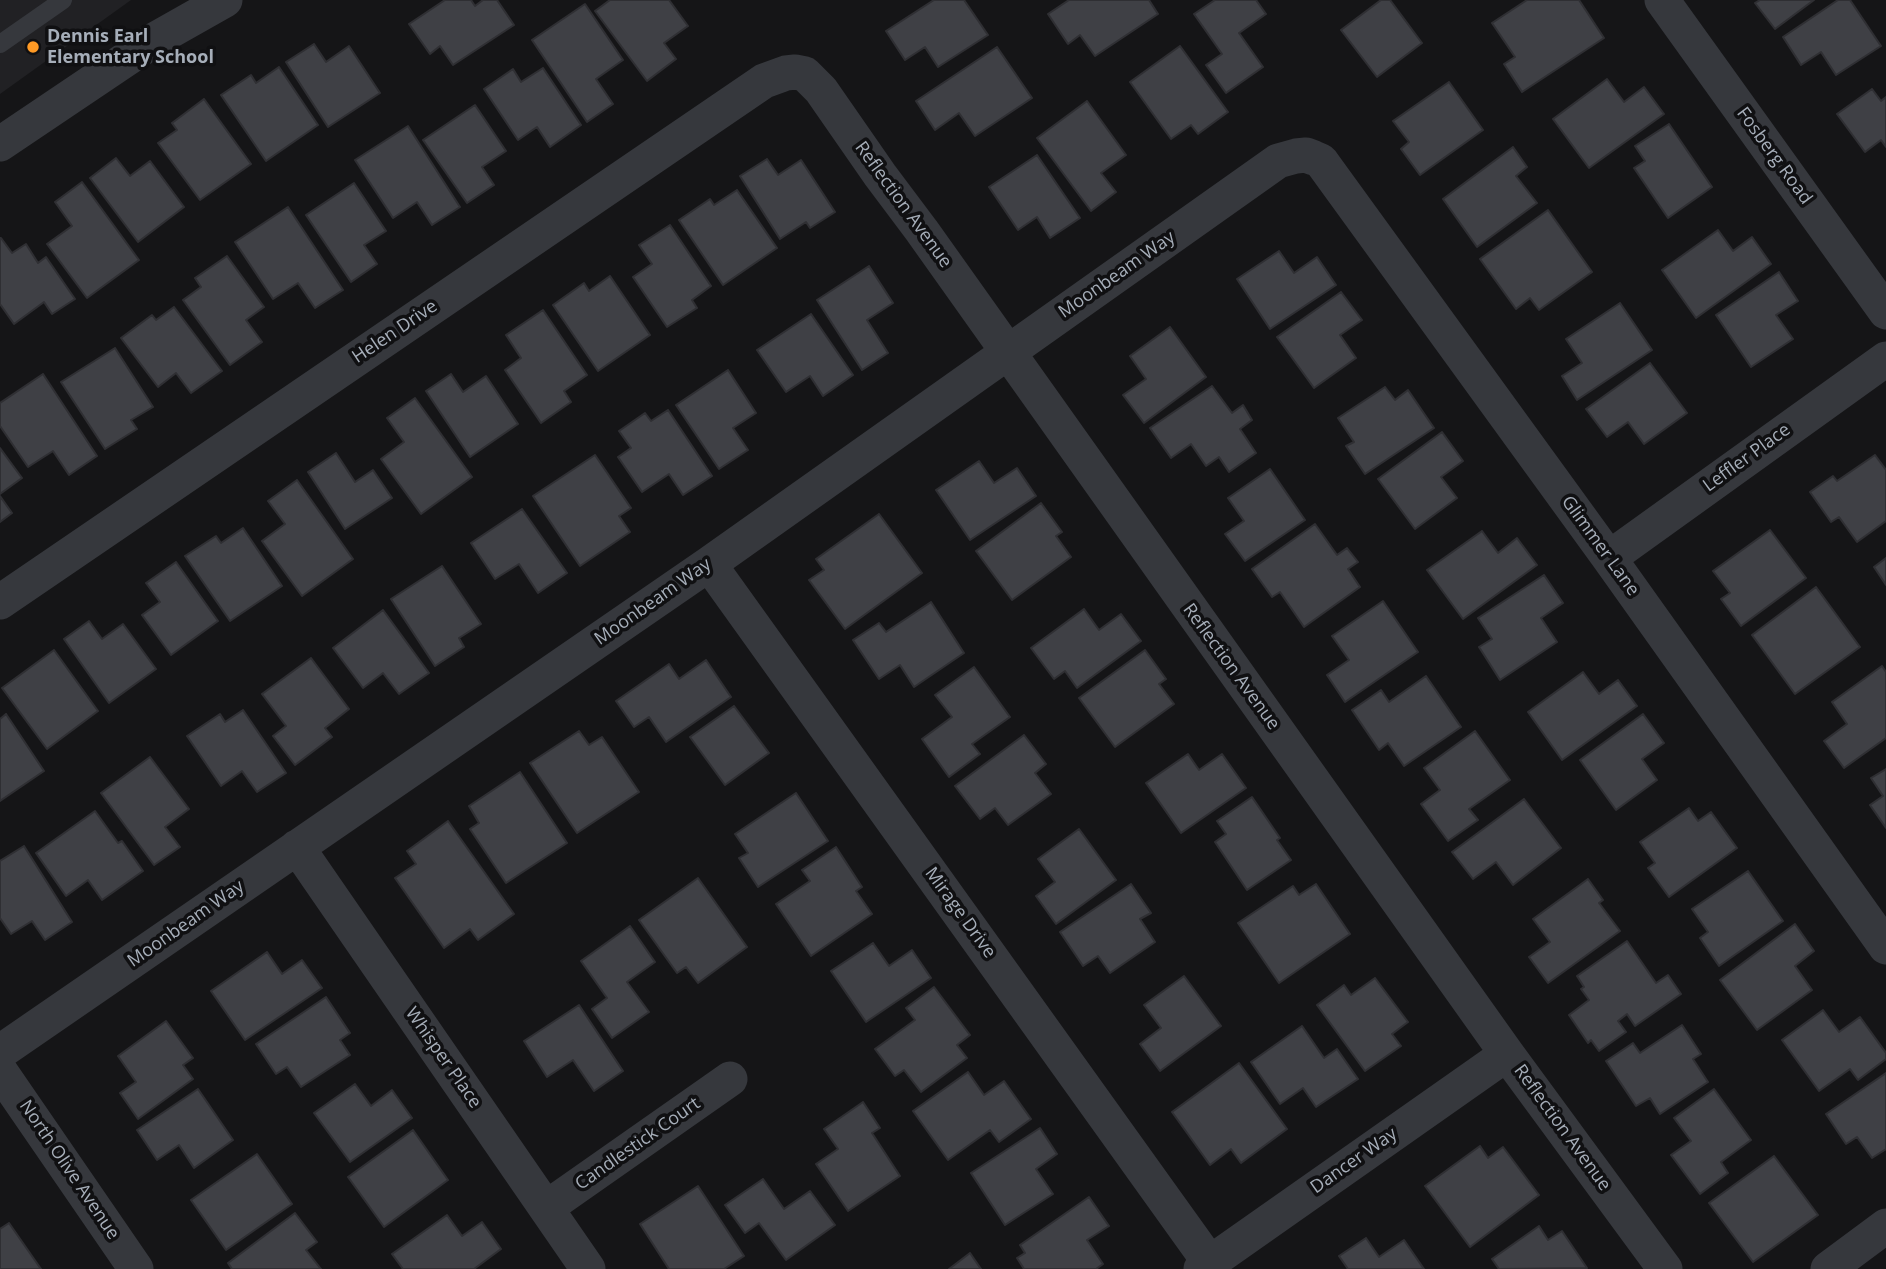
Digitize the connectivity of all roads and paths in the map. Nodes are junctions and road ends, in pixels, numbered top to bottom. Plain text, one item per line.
1 (63, 0) edge
2 (225, 0) edge
3 (1662, 0) edge
4 (0, 44) edge
5 (795, 72) joint
6 (0, 144) edge
7 (1306, 155) joint
8 (1886, 312) edge
9 (1007, 353) junction
10 (1886, 359) edge
11 (1609, 558) junction
12 (709, 564) junction
13 (0, 602) edge
14 (298, 847) junction
15 (1886, 947) edge
16 (0, 1052) edge
17 (1507, 1054) junction
18 (0, 1071) edge
19 (730, 1079) dead end
20 (546, 1208) junction
21 (1886, 1226) edge
22 (1205, 1266) edge
23 (136, 1269) edge
24 (588, 1269) edge
25 (1665, 1269) edge
26 (1828, 1269) edge

1 - 4 lane
2 - 6 street
3 - 8 street, Fosberg Road
5 - 9 street, Reflection Avenue
5 - 13 street, Helen Drive
7 - 9 street, Moonbeam Way
7 - 11 street, Glimmer Lane
9 - 12 street, Moonbeam Way
9 - 17 street, Reflection Avenue
10 - 11 street, Leffler Place
11 - 15 street, Glimmer Lane
12 - 14 street, Moonbeam Way
12 - 22 street, Mirage Drive
14 - 16 street, Moonbeam Way
14 - 20 street, Whisper Place
17 - 22 street, Dancer Way
17 - 25 street, Reflection Avenue
18 - 23 street, North Olive Avenue
19 - 20 street, Candlestick Court
20 - 24 street, Whisper Place
21 - 26 street

